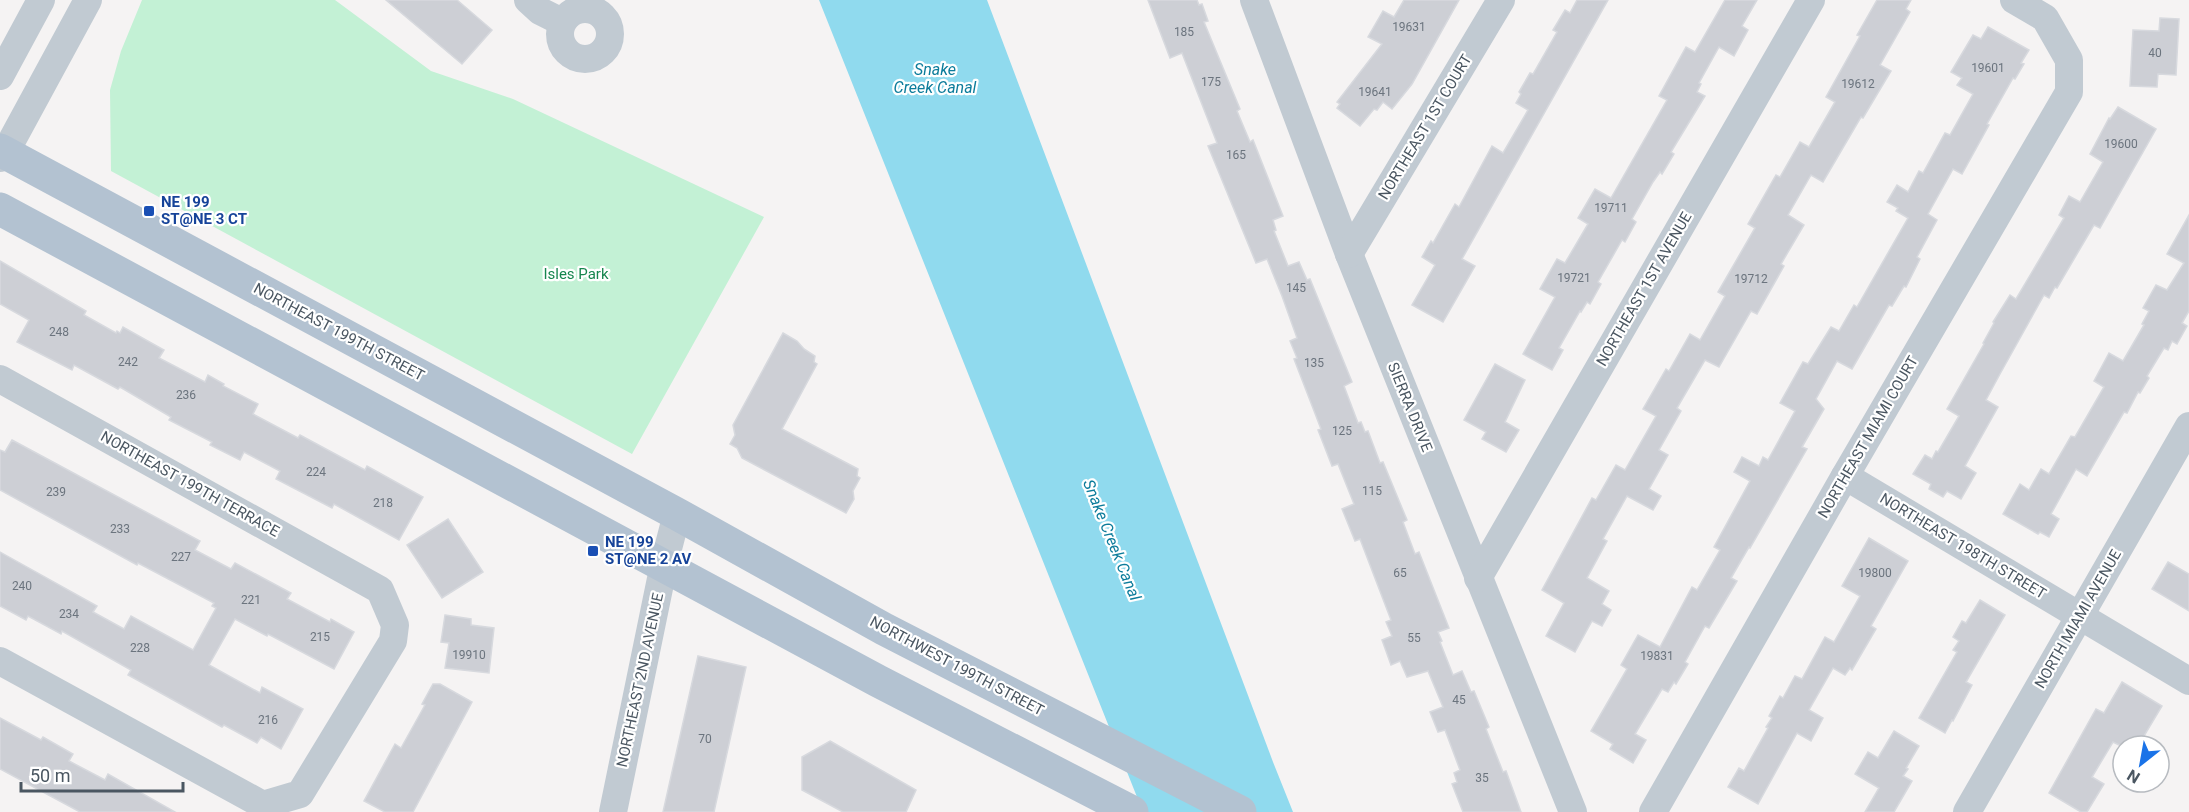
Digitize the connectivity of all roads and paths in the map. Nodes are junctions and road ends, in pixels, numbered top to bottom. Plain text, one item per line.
1 (41, 0) edge
2 (88, 0) edge
3 (528, 0) edge
4 (1254, 0) edge
5 (1501, 0) edge
6 (1811, 0) edge
7 (2014, 0) edge
8 (562, 22) dead end
9 (0, 76) edge
10 (2, 153) edge
11 (0, 209) edge
12 (1349, 255) junction
13 (0, 379) edge
14 (2189, 426) edge
15 (1845, 476) junction
16 (677, 514) junction
17 (663, 564) junction
18 (1478, 578) junction
19 (2080, 616) junction
20 (0, 661) edge
21 (2189, 681) edge
22 (1127, 809) edge
23 (613, 812) edge
24 (1240, 812) edge
25 (1573, 812) edge
26 (1653, 812) edge
27 (1967, 812) edge

1 - 9 street
2 - 10 street
3 - 8 street
4 - 12 street, SIERRA DRIVE
5 - 12 street, NORTHEAST 1ST COURT
6 - 18 street, NORTHEAST 1ST AVENUE
7 - 15 street, NORTHEAST MIAMI COURT
10 - 16 main road, NORTHEAST 199TH STREET
11 - 17 main road
12 - 18 street, SIERRA DRIVE
13 - 20 street, NORTHEAST 199TH TERRACE
14 - 19 street, NORTH MIAMI AVENUE
15 - 19 street, NORTHEAST 198TH STREET
15 - 26 street, NORTHEAST MIAMI COURT
16 - 17 street, NORTHEAST 2ND AVENUE
16 - 24 main road, NORTHWEST 199TH STREET
17 - 22 main road
17 - 23 street, NORTHEAST 2ND AVENUE
18 - 25 street, SIERRA DRIVE
19 - 21 street, NORTHEAST 198TH STREET
19 - 27 street, NORTH MIAMI AVENUE

